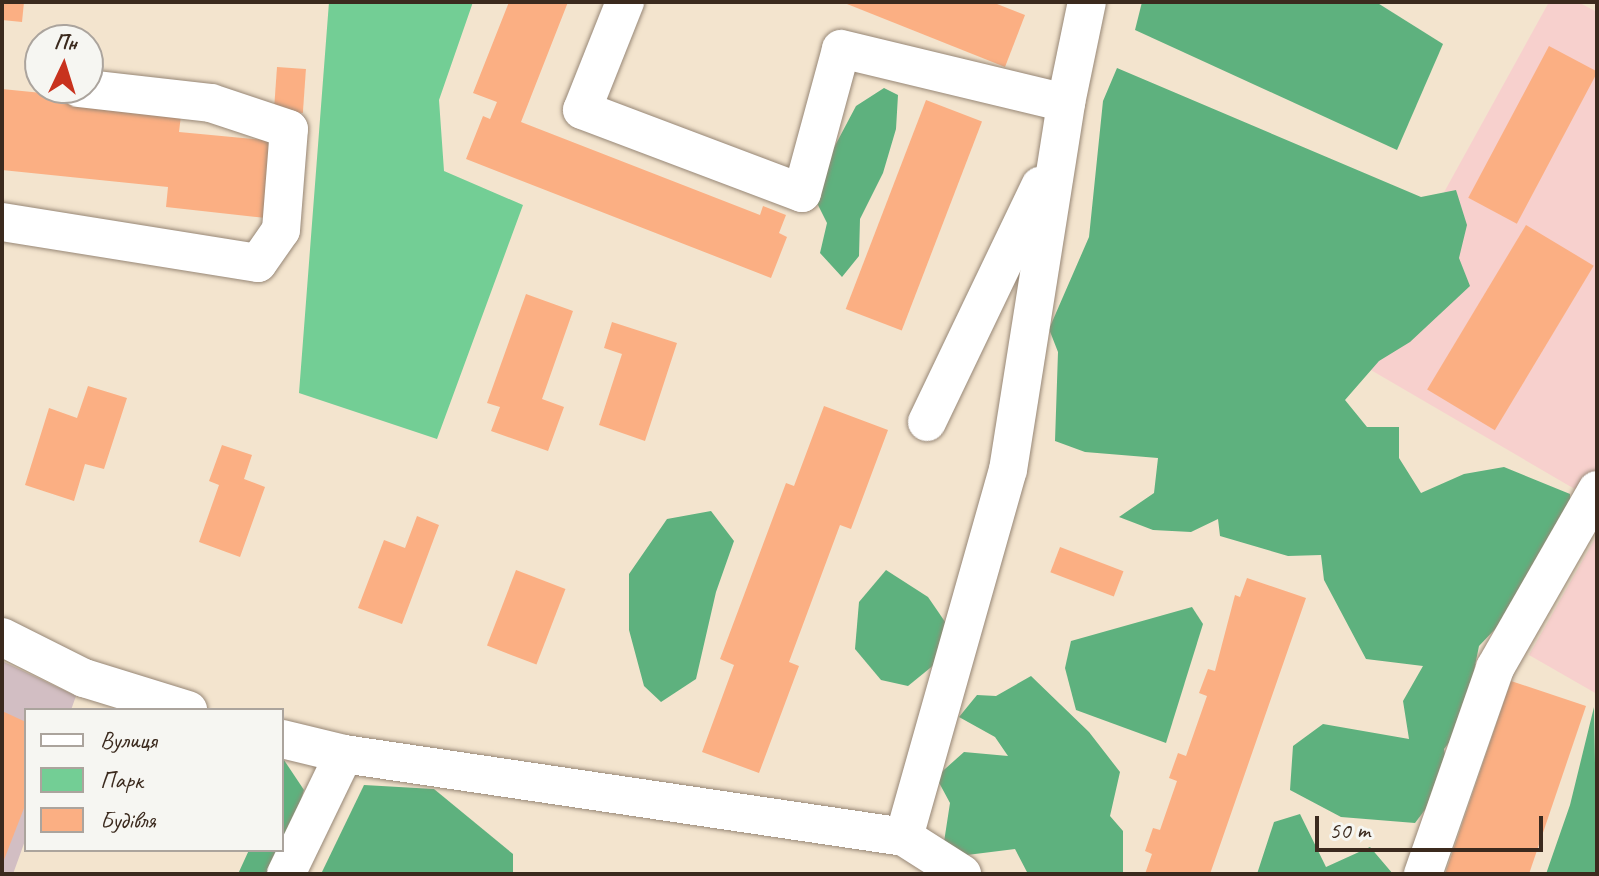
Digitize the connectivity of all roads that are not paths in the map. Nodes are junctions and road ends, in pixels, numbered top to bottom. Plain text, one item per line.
1 (625, 2) edge
2 (1087, 2) edge
3 (104, 91) edge
4 (1066, 103) junction
5 (1058, 148) junction
6 (2, 222) edge
7 (927, 422) dead end
8 (1597, 490) edge
9 (2, 637) edge
10 (182, 708) edge
11 (284, 739) edge
12 (344, 754) junction
13 (904, 837) junction
14 (286, 874) edge
15 (962, 874) edge
16 (1423, 874) edge

1 - 4 street
2 - 4 street
3 - 6 street
4 - 5 street
5 - 7 street
5 - 13 street
8 - 16 street
9 - 10 street
11 - 12 street
12 - 13 street
12 - 14 street
13 - 15 street

